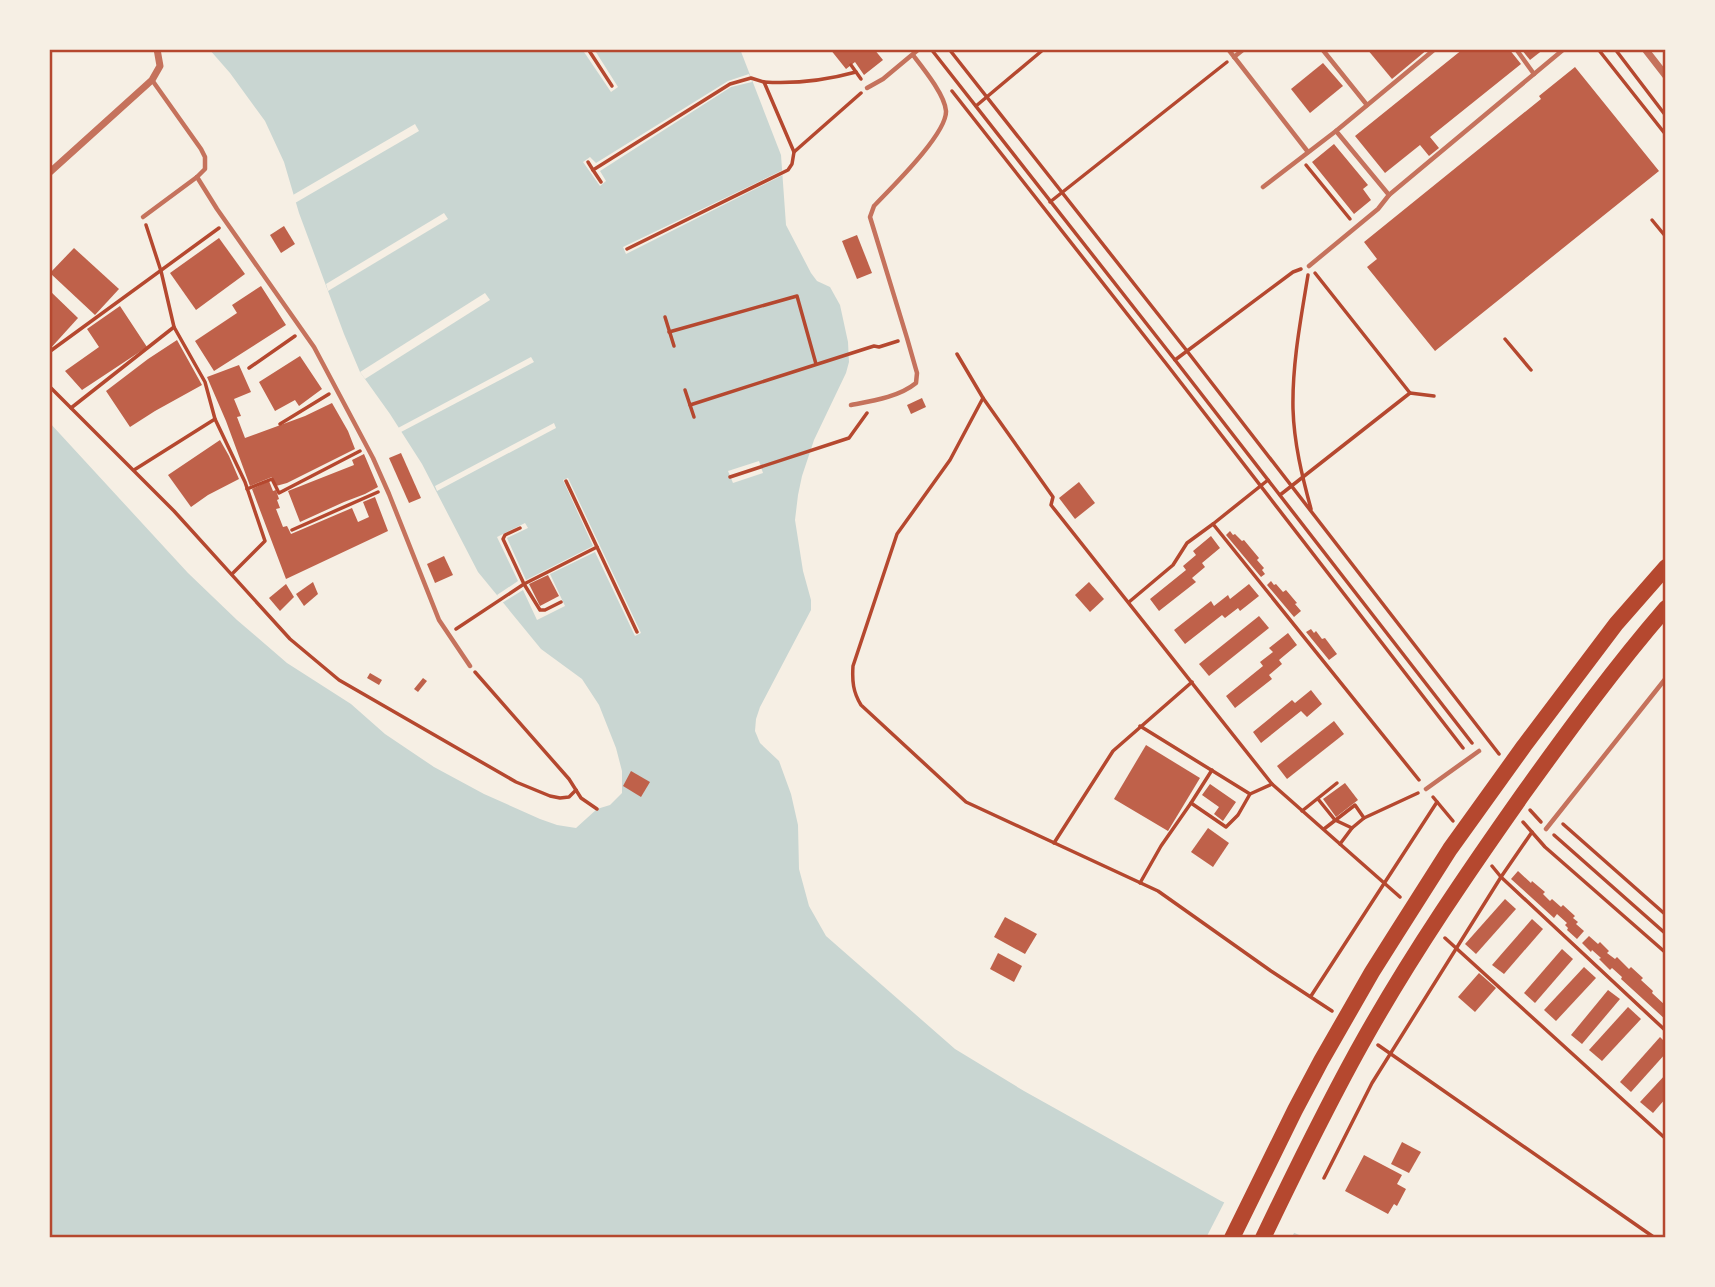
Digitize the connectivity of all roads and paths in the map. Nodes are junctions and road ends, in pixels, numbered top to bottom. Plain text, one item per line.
1 (157, 49) edge
2 (588, 49) edge
3 (919, 49) edge
4 (931, 49) edge
5 (949, 49) edge
6 (1044, 49) edge
7 (1228, 49) edge
8 (1244, 49) edge
9 (1322, 49) edge
10 (1435, 49) edge
11 (1516, 49) edge
12 (1564, 49) edge
13 (1598, 49) edge
14 (1615, 49) edge
15 (1645, 49) edge
16 (913, 55) junction
17 (1234, 57) junction
18 (851, 65) dead end
19 (856, 72) junction
20 (1534, 74) junction
21 (1666, 76) edge
22 (152, 80) junction
23 (764, 82) junction
24 (612, 86) dead end
25 (867, 88) junction
26 (951, 91) dead end
27 (987, 96) junction
28 (1367, 105) junction
29 (975, 106) junction
30 (1666, 116) edge
31 (1336, 131) junction
32 (1666, 135) edge
33 (794, 152) junction
34 (1308, 152) junction
35 (1301, 158) junction
36 (588, 162) dead end
37 (593, 170) junction
38 (49, 173) edge
39 (197, 177) junction
40 (601, 181) dead end
41 (1263, 187) dead end
42 (1062, 192) junction
43 (1389, 195) junction
44 (1050, 202) junction
45 (143, 217) joint
46 (1652, 220) dead end
47 (227, 223) junction
48 (1356, 227) junction
49 (1666, 237) edge
50 (627, 249) dead end
51 (1309, 266) junction
52 (161, 271) junction
53 (1293, 272) dead end
54 (665, 317) dead end
55 (174, 327) junction
56 (303, 331) junction
57 (669, 332) junction
58 (907, 338) junction
59 (1505, 339) dead end
60 (674, 346) dead end
61 (1187, 351) junction
62 (49, 352) edge
63 (957, 354) dead end
64 (1175, 360) junction
65 (816, 364) junction
66 (249, 368) dead end
67 (1531, 370) dead end
68 (49, 386) edge
69 (337, 389) junction
70 (685, 390) dead end
71 (1410, 393) junction
72 (1434, 396) dead end
73 (983, 398) junction
74 (876, 400) junction
75 (690, 405) junction
76 (851, 405) dead end
77 (71, 408) junction
78 (694, 417) dead end
79 (215, 419) junction
80 (280, 424) dead end
81 (368, 446) junction
82 (133, 470) junction
83 (730, 477) dead end
84 (1303, 478) junction
85 (1268, 480) junction
86 (566, 481) dead end
87 (1260, 486) junction
88 (1292, 486) junction
89 (387, 488) junction
90 (247, 489) junction
91 (1280, 495) junction
92 (1311, 512) junction
93 (1213, 524) junction
94 (520, 528) dead end
95 (292, 530) dead end
96 (597, 547) junction
97 (1666, 567) edge
98 (232, 574) junction
99 (524, 584) junction
100 (561, 602) dead end
101 (1129, 603) junction
102 (1666, 608) edge
103 (637, 632) dead end
104 (448, 634) junction
105 (470, 666) joint
106 (1666, 678) edge
107 (1192, 682) junction
108 (1140, 726) junction
109 (1479, 751) joint
110 (1470, 758) junction
111 (1506, 761) dead end
112 (1212, 770) junction
113 (1338, 783) dead end
114 (1272, 784) junction
115 (1426, 789) junction
116 (576, 790) junction
117 (1250, 794) junction
118 (1318, 799) junction
119 (1437, 802) junction
120 (1523, 802) dead end
121 (1191, 803) junction
122 (597, 809) dead end
123 (1303, 811) junction
124 (1555, 816) junction
125 (1364, 818) junction
126 (1335, 820) junction
127 (1453, 821) dead end
128 (1523, 822) dead end
129 (1540, 822) junction
130 (1352, 828) junction
131 (1546, 829) junction
132 (1324, 830) junction
133 (1532, 833) junction
134 (1054, 843) junction
135 (1340, 844) junction
136 (1485, 858) dead end
137 (1501, 877) junction
138 (1140, 883) junction
139 (1384, 883) junction
140 (1666, 915) edge
141 (1666, 934) edge
142 (1456, 948) junction
143 (1666, 953) edge
144 (1311, 996) junction
145 (1340, 1018) dead end
146 (1666, 1031) edge
147 (1370, 1039) dead end
148 (1390, 1054) junction
149 (1666, 1139) edge
150 (1324, 1178) dead end
151 (1232, 1238) edge
152 (1263, 1238) edge
153 (1655, 1238) edge

1 - 22 street
2 - 24 path
3 - 16 lane
4 - 29 path
5 - 27 path
6 - 27 path
7 - 17 lane
8 - 17 lane
9 - 28 lane
10 - 28 lane
11 - 20 lane
12 - 20 lane
13 - 32 path
14 - 30 path
15 - 21 street
16 - 25 lane
16 - 58 lane
17 - 34 lane
17 - 42 path
18 - 19 path
19 - 23 path
19 - 25 path
20 - 43 lane
22 - 38 street
22 - 39 lane
23 - 33 path
23 - 37 path
25 - 33 path
26 - 87 path
27 - 29 path
27 - 42 path
28 - 31 lane
29 - 44 path
31 - 34 lane
31 - 43 lane
33 - 50 path
34 - 35 lane
35 - 41 lane
35 - 48 path
36 - 37 path
37 - 40 path
39 - 45 lane
39 - 47 lane
42 - 44 path
42 - 61 path
43 - 48 lane
44 - 64 path
45 - 52 path
46 - 49 path
47 - 52 path
47 - 56 lane
48 - 51 lane
51 - 71 path
51 - 84 path
52 - 55 path
52 - 62 path
53 - 61 path
54 - 57 path
55 - 77 path
55 - 79 path
56 - 66 path
56 - 69 lane
57 - 60 path
57 - 65 path
58 - 65 path
58 - 74 lane
59 - 67 path
61 - 64 path
61 - 88 path
63 - 73 path
64 - 85 path
65 - 75 path
68 - 77 path
69 - 80 path
69 - 81 lane
70 - 75 path
71 - 72 path
71 - 84 path
73 - 101 path
73 - 134 path
74 - 76 lane
74 - 83 path
75 - 78 path
77 - 82 path
79 - 82 path
79 - 90 path
81 - 89 lane
81 - 90 path
82 - 98 path
84 - 88 path
84 - 92 path
85 - 87 path
85 - 91 path
86 - 96 path
87 - 93 path
87 - 110 path
88 - 91 path
88 - 92 path
89 - 95 path
89 - 104 lane
90 - 98 path
91 - 109 path
92 - 111 path
93 - 101 path
93 - 115 path
94 - 99 path
96 - 99 path
96 - 103 path
97 - 151 highway
98 - 116 path
99 - 100 path
99 - 104 path
101 - 107 path
102 - 152 highway
104 - 105 lane
105 - 116 path
106 - 124 lane
107 - 108 path
107 - 114 path
108 - 112 path
108 - 134 path
109 - 110 lane
110 - 115 lane
112 - 117 path
112 - 121 path
113 - 118 path
114 - 117 path
114 - 123 path
115 - 119 path
115 - 125 path
116 - 122 path
117 - 121 path
118 - 123 path
118 - 126 path
119 - 127 path
119 - 139 path
120 - 129 path
121 - 138 path
123 - 132 path
124 - 129 path
124 - 131 lane
124 - 140 path
125 - 126 path
125 - 130 path
126 - 130 path
126 - 132 path
128 - 133 path
129 - 131 path
130 - 135 path
131 - 141 path
132 - 135 path
133 - 137 path
133 - 143 path
134 - 138 path
135 - 139 path
136 - 137 path
137 - 142 path
137 - 146 path
138 - 144 path
139 - 144 path
142 - 148 path
142 - 149 path
144 - 145 path
147 - 148 path
148 - 150 path
148 - 153 path

